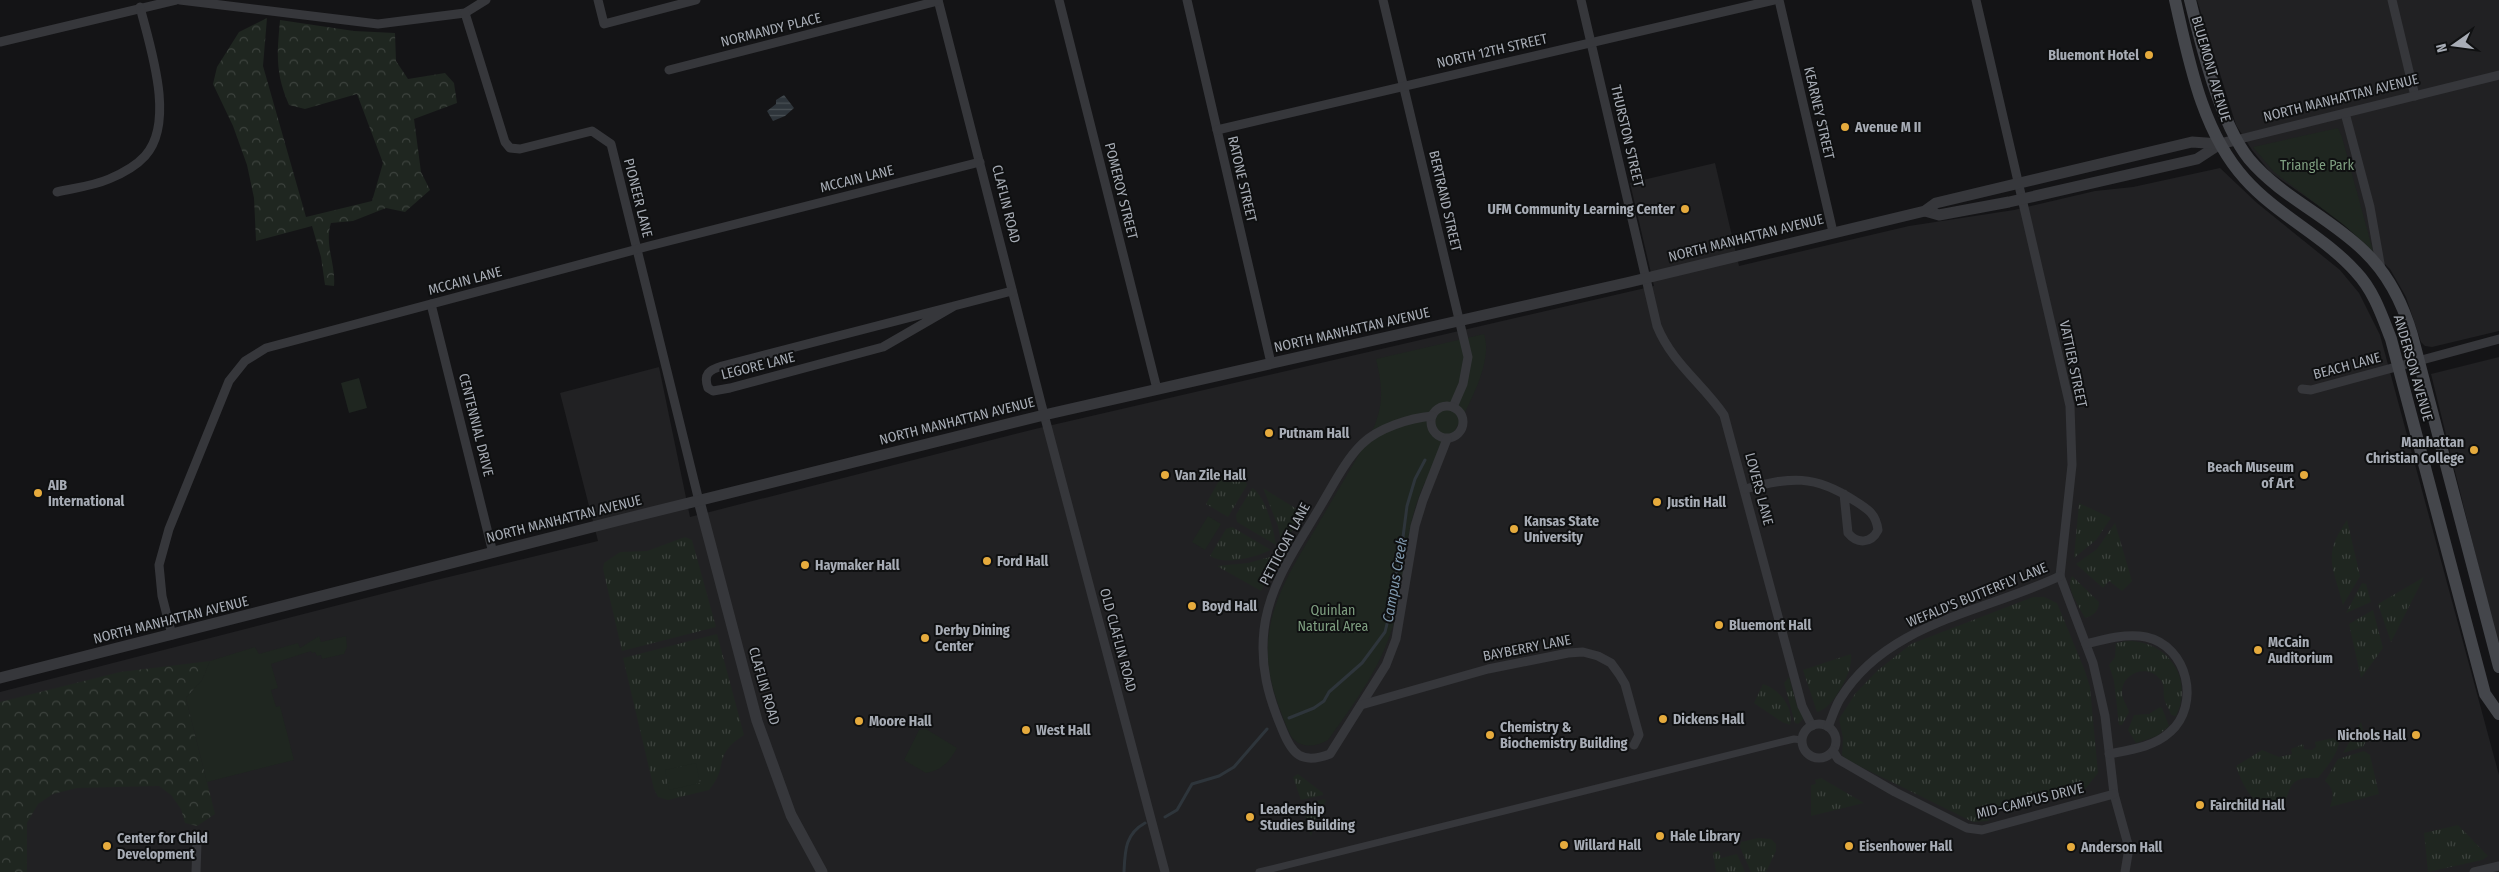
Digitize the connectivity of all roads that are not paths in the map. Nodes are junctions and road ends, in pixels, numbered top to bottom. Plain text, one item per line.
1 (178, 0) edge
2 (486, 0) edge
3 (598, 0) edge
4 (696, 0) edge
5 (938, 0) edge
6 (1059, 0) edge
7 (1186, 0) edge
8 (1383, 0) edge
9 (1581, 0) edge
10 (1774, 0) edge
11 (1779, 0) edge
12 (1976, 0) edge
13 (2175, 0) edge
14 (2190, 0) edge
15 (2392, 0) edge
16 (140, 7) junction
17 (466, 13) junction
18 (0, 42) edge
19 (1591, 42) junction
20 (669, 70) dead end
21 (2499, 75) edge
22 (1404, 86) junction
23 (2415, 96) junction
24 (2345, 113) junction
25 (1217, 130) junction
26 (2236, 140) junction
27 (2220, 144) junction
28 (980, 162) junction
29 (2019, 183) junction
30 (57, 192) dead end
31 (2023, 199) junction
32 (1925, 210) junction
33 (1833, 232) junction
34 (637, 249) junction
35 (2381, 269) junction
36 (1646, 278) junction
37 (1012, 290) junction
38 (431, 304) junction
39 (954, 306) junction
40 (1459, 321) junction
41 (2499, 339) edge
42 (2419, 361) junction
43 (1272, 363) junction
44 (2398, 367) junction
45 (1157, 389) junction
46 (2302, 389) dead end
47 (1453, 407) junction
48 (1044, 415) junction
49 (1432, 416) junction
50 (1447, 439) junction
51 (1745, 489) junction
52 (1844, 494) junction
53 (698, 501) junction
54 (494, 553) junction
55 (2060, 576) junction
56 (172, 635) junction
57 (2086, 644) junction
58 (2499, 668) edge
59 (0, 678) edge
60 (1361, 705) junction
61 (2499, 714) edge
62 (1812, 726) junction
63 (1828, 727) junction
64 (1802, 740) junction
65 (1634, 745) dead end
66 (1833, 751) junction
67 (2109, 754) junction
68 (2114, 794) junction
69 (197, 843) dead end
70 (2499, 866) edge
71 (196, 872) edge
72 (822, 872) edge
73 (1165, 872) edge
74 (1259, 872) edge
75 (2126, 872) edge
76 (2474, 872) edge

1 - 16 street
1 - 17 street
2 - 17 street
3 - 4 street
5 - 20 street, NORMANDY PLACE
5 - 28 street, CLAFLIN ROAD
6 - 45 street, POMEROY STREET
7 - 25 street, RATONE STREET
8 - 22 street, BERTRAND STREET
9 - 19 street, THURSTON STREET
10 - 19 street, NORTH 12TH STREET
11 - 33 street, KEARNEY STREET
12 - 29 street, VATTIER STREET
13 - 27 main road, BLUEMONT AVENUE
14 - 26 main road, BLUEMONT AVENUE
15 - 23 street
16 - 18 street
16 - 30 street
17 - 34 street, PIONEER LANE
19 - 22 street, NORTH 12TH STREET
19 - 36 street, THURSTON STREET
21 - 23 street, NORTH MANHATTAN AVENUE
22 - 25 street, NORTH 12TH STREET
22 - 40 street, BERTRAND STREET
23 - 24 street, NORTH MANHATTAN AVENUE
24 - 26 street, NORTH MANHATTAN AVENUE
24 - 35 street, ANDERSON AVENUE
25 - 43 street, RATONE STREET
26 - 27 street, NORTH MANHATTAN AVENUE
26 - 35 main road, ANDERSON AVENUE
27 - 29 street, NORTH MANHATTAN AVENUE
27 - 31 street, NORTH MANHATTAN AVENUE
27 - 44 main road, ANDERSON AVENUE
28 - 34 street, MCCAIN LANE
28 - 37 street, CLAFLIN ROAD
29 - 31 street, VATTIER STREET
29 - 32 street, NORTH MANHATTAN AVENUE
31 - 32 street, NORTH MANHATTAN AVENUE
31 - 55 street, VATTIER STREET
32 - 33 street, NORTH MANHATTAN AVENUE
33 - 36 street, NORTH MANHATTAN AVENUE
34 - 38 street, MCCAIN LANE
34 - 53 street, PIONEER LANE
35 - 42 main road, ANDERSON AVENUE
36 - 40 street, NORTH MANHATTAN AVENUE
36 - 51 street, LOVERS LANE
37 - 39 street, LEGORE LANE
37 - 48 street, CLAFLIN ROAD
38 - 54 street, CENTENNIAL DRIVE
38 - 56 street, MCCAIN LANE
39 - 39 street, LEGORE LANE
40 - 43 street, NORTH MANHATTAN AVENUE
40 - 47 street, BERTRAND STREET
41 - 42 street, BEACH LANE
42 - 44 street, BEACH LANE
42 - 58 main road, ANDERSON AVENUE
43 - 45 street, NORTH MANHATTAN AVENUE
44 - 46 street, BEACH LANE
44 - 61 main road, ANDERSON AVENUE
45 - 48 street, NORTH MANHATTAN AVENUE
47 - 49 street
47 - 50 street
48 - 53 street, NORTH MANHATTAN AVENUE
48 - 73 street, OLD CLAFLIN ROAD
49 - 50 street
49 - 60 street, PETTICOAT LANE
50 - 60 street
51 - 52 street
51 - 62 street, LOVERS LANE
52 - 52 street
53 - 54 street, NORTH MANHATTAN AVENUE
53 - 72 street, CLAFLIN ROAD
54 - 56 street, NORTH MANHATTAN AVENUE
55 - 57 street, VATTIER STREET
55 - 63 street, WEFALD'S BUTTERFLY LANE
56 - 59 street, NORTH MANHATTAN AVENUE
57 - 67 street, VATTIER STREET
57 - 67 street
60 - 65 street, BAYBERRY LANE
62 - 63 street
62 - 64 street
63 - 66 street
64 - 66 street
64 - 74 street
66 - 68 street, MID-CAMPUS DRIVE
67 - 68 street, VATTIER STREET
68 - 75 street
69 - 71 street
70 - 76 street

